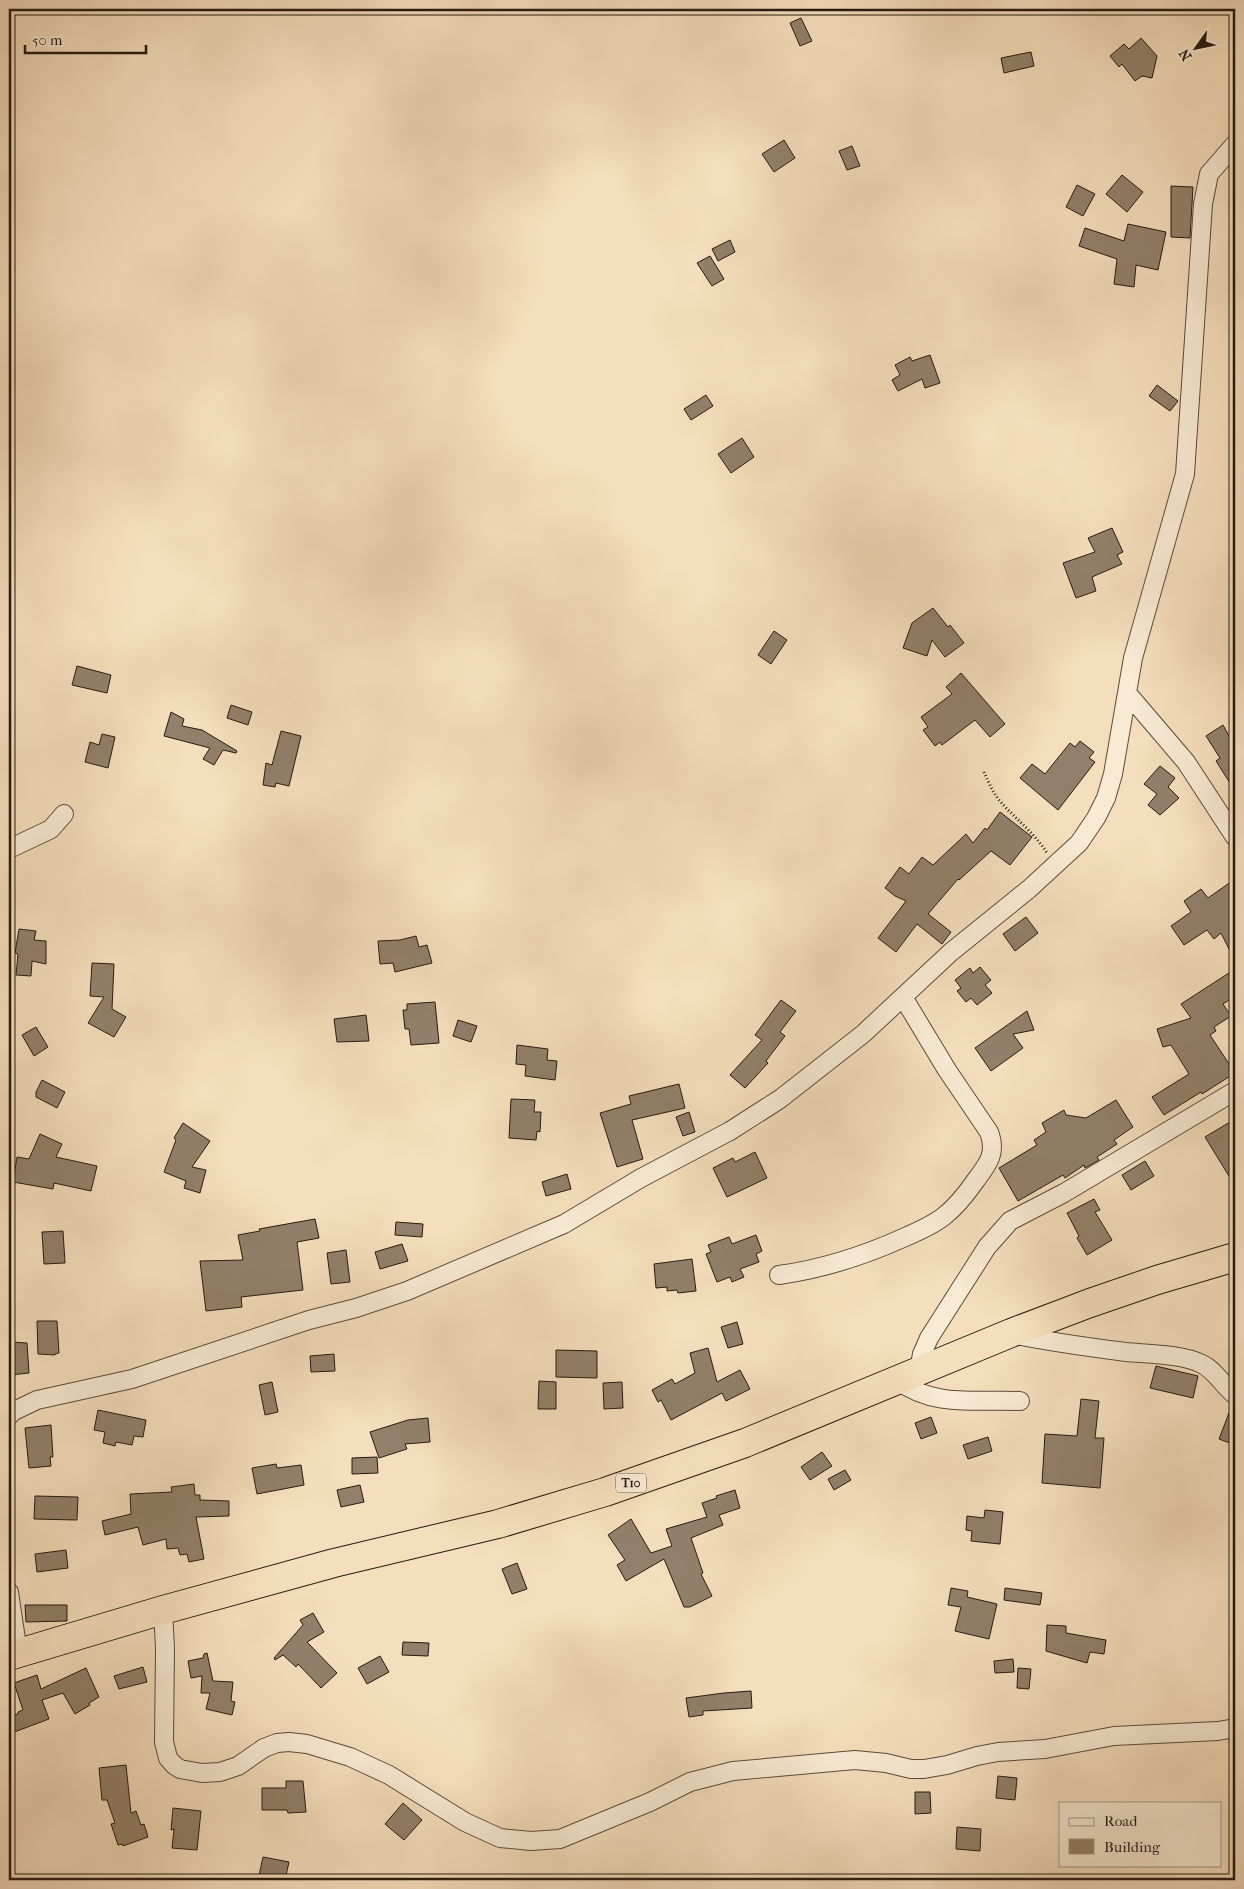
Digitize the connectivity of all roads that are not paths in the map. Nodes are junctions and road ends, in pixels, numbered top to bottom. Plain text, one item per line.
1 (1235, 144) edge
2 (1128, 694) junction
3 (64, 814) dead end
4 (1235, 837) edge
5 (9, 849) edge
6 (904, 997) junction
7 (1235, 1091) edge
8 (1235, 1257) edge
9 (779, 1275) dead end
10 (1011, 1334) junction
11 (908, 1376) junction
12 (1235, 1395) edge
13 (1020, 1400) dead end
14 (10, 1409) edge
15 (9, 1592) edge
16 (163, 1610) junction
17 (14, 1654) edge
18 (1235, 1728) edge

1 - 2 street
2 - 4 street
2 - 6 street
3 - 5 street
6 - 9 street
6 - 14 street
7 - 11 street
8 - 10 highway, T10
10 - 11 highway, T10
10 - 12 street
11 - 13 street
11 - 16 highway, T10
15 - 17 street
16 - 17 highway, T10
16 - 18 street

